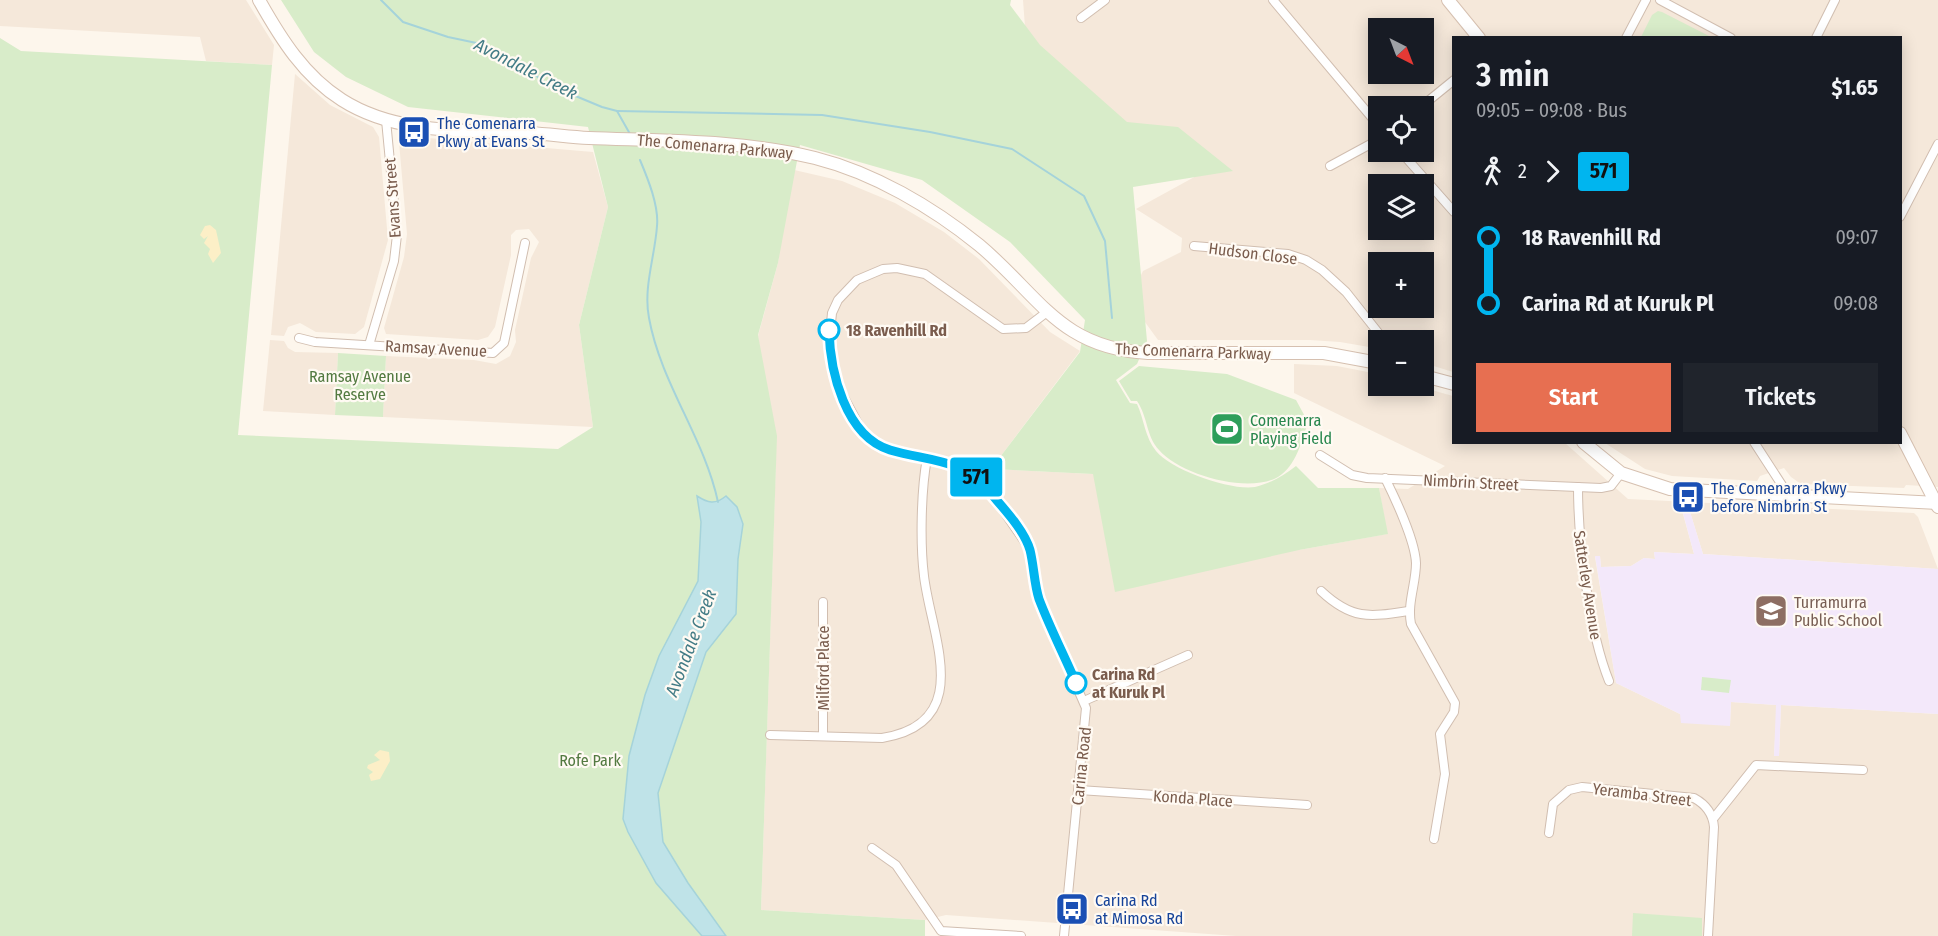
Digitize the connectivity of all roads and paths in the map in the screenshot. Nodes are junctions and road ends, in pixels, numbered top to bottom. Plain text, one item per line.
1 (259, 0) edge
2 (1105, 0) edge
3 (1273, 0) edge
4 (1448, 0) edge
5 (1646, 0) edge
6 (1660, 0) edge
7 (1835, 0) edge
8 (1081, 18) dead end
9 (1477, 36) edge
10 (1627, 36) edge
11 (1727, 36) edge
12 (1817, 36) edge
13 (1452, 82) edge
14 (1434, 96) edge
15 (1368, 113) edge
16 (386, 120) junction
17 (1938, 144) edge
18 (1368, 145) edge
19 (1410, 162) edge
20 (1330, 166) dead end
21 (1452, 210) edge
22 (1902, 213) edge
23 (525, 243) dead end
24 (1194, 246) dead end
25 (1047, 312) junction
26 (1376, 330) edge
27 (299, 338) dead end
28 (369, 345) junction
29 (1368, 361) edge
30 (1434, 379) edge
31 (1452, 383) edge
32 (1902, 437) edge
33 (1585, 444) edge
34 (1755, 444) edge
35 (1320, 455) dead end
36 (927, 458) junction
37 (1621, 473) junction
38 (1385, 478) junction
39 (1578, 487) junction
40 (1789, 496) junction
41 (1937, 504) edge
42 (1321, 591) dead end
43 (823, 602) dead end
44 (1408, 611) junction
45 (1188, 655) dead end
46 (1608, 681) dead end
47 (1084, 701) junction
48 (770, 735) dead end
49 (823, 735) junction
50 (1863, 770) dead end
51 (1079, 790) junction
52 (1307, 805) dead end
53 (1713, 819) junction
54 (1549, 833) dead end
55 (1434, 839) dead end
56 (872, 848) dead end
57 (1021, 936) edge
58 (1064, 936) edge
59 (1708, 936) edge

1 - 16 main road, The Comenarra Parkway
2 - 8 street
3 - 15 street
4 - 9 main road
5 - 10 street
6 - 11 street
7 - 12 street
13 - 14 street
16 - 25 main road, The Comenarra Parkway
16 - 28 street, Evans Street
17 - 22 street
18 - 20 street
19 - 21 street
23 - 28 street, Ramsay Avenue
24 - 26 street, Hudson Close
25 - 29 main road, The Comenarra Parkway
25 - 36 street, Carina Road
27 - 28 street, Ramsay Avenue
30 - 31 main road
32 - 41 main road
33 - 37 main road
34 - 40 street
35 - 38 street, Nimbrin Street
36 - 47 street, Carina Road
36 - 49 street
37 - 39 street, Nimbrin Street
37 - 40 main road
38 - 39 street, Nimbrin Street
38 - 44 street
39 - 46 street, Satterley Avenue
40 - 41 main road
42 - 44 street
43 - 49 street, Milford Place
44 - 55 street
45 - 47 street
47 - 51 street, Carina Road
48 - 49 street
50 - 53 street
51 - 52 street, Konda Place
51 - 58 street, Carina Road
53 - 54 street, Yeramba Street
53 - 59 street
56 - 57 street

